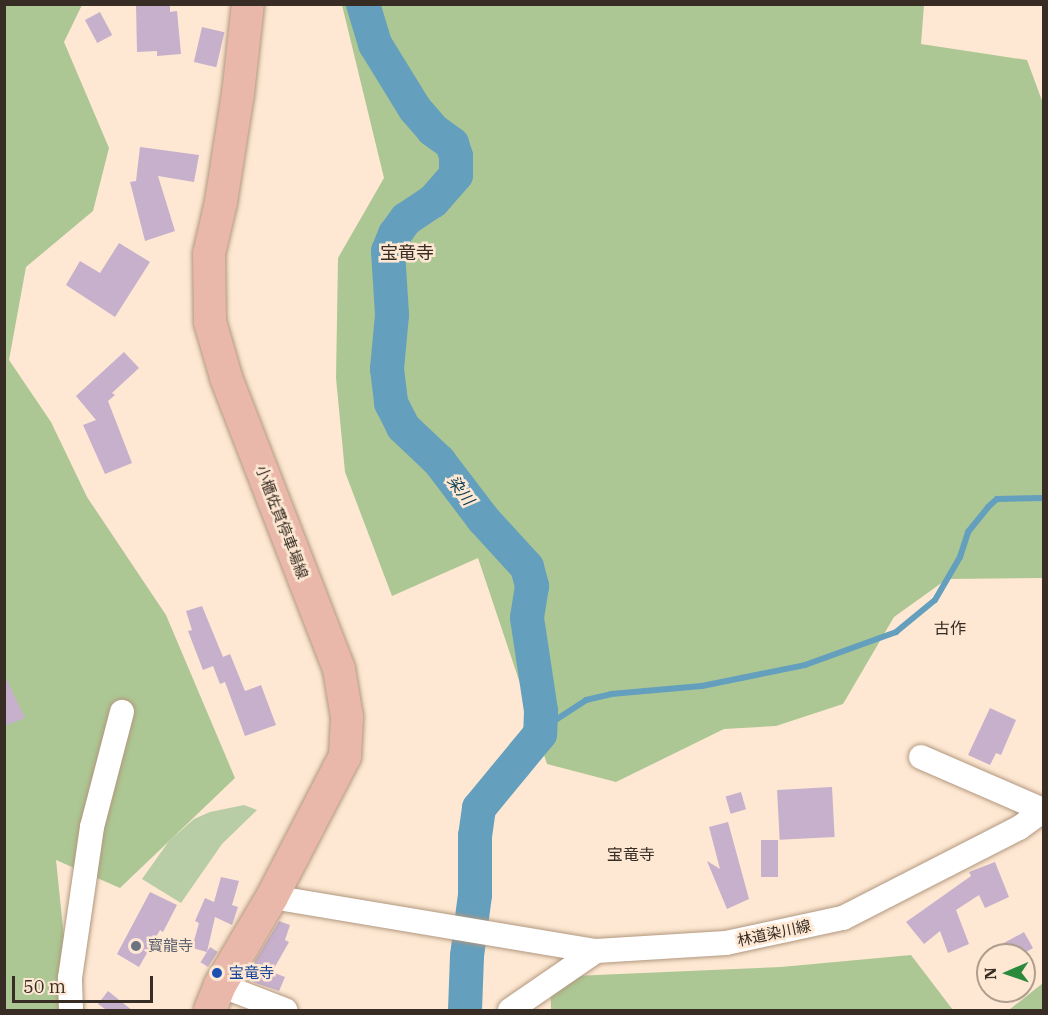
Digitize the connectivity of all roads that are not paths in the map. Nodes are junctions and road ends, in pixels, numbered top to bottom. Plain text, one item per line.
1 (248, 4) edge
2 (122, 712) dead end
3 (921, 757) dead end
4 (1043, 810) edge
5 (272, 897) junction
6 (596, 951) junction
7 (215, 998) edge
8 (71, 1011) edge
9 (285, 1011) edge
10 (510, 1011) edge

1 - 5 main road, 小櫃佐貫停車場線
2 - 8 street
3 - 4 street
4 - 6 street, 林道染川線
5 - 6 street, 林道染川線
5 - 7 main road, 小櫃佐貫停車場線
6 - 10 street
7 - 9 street

